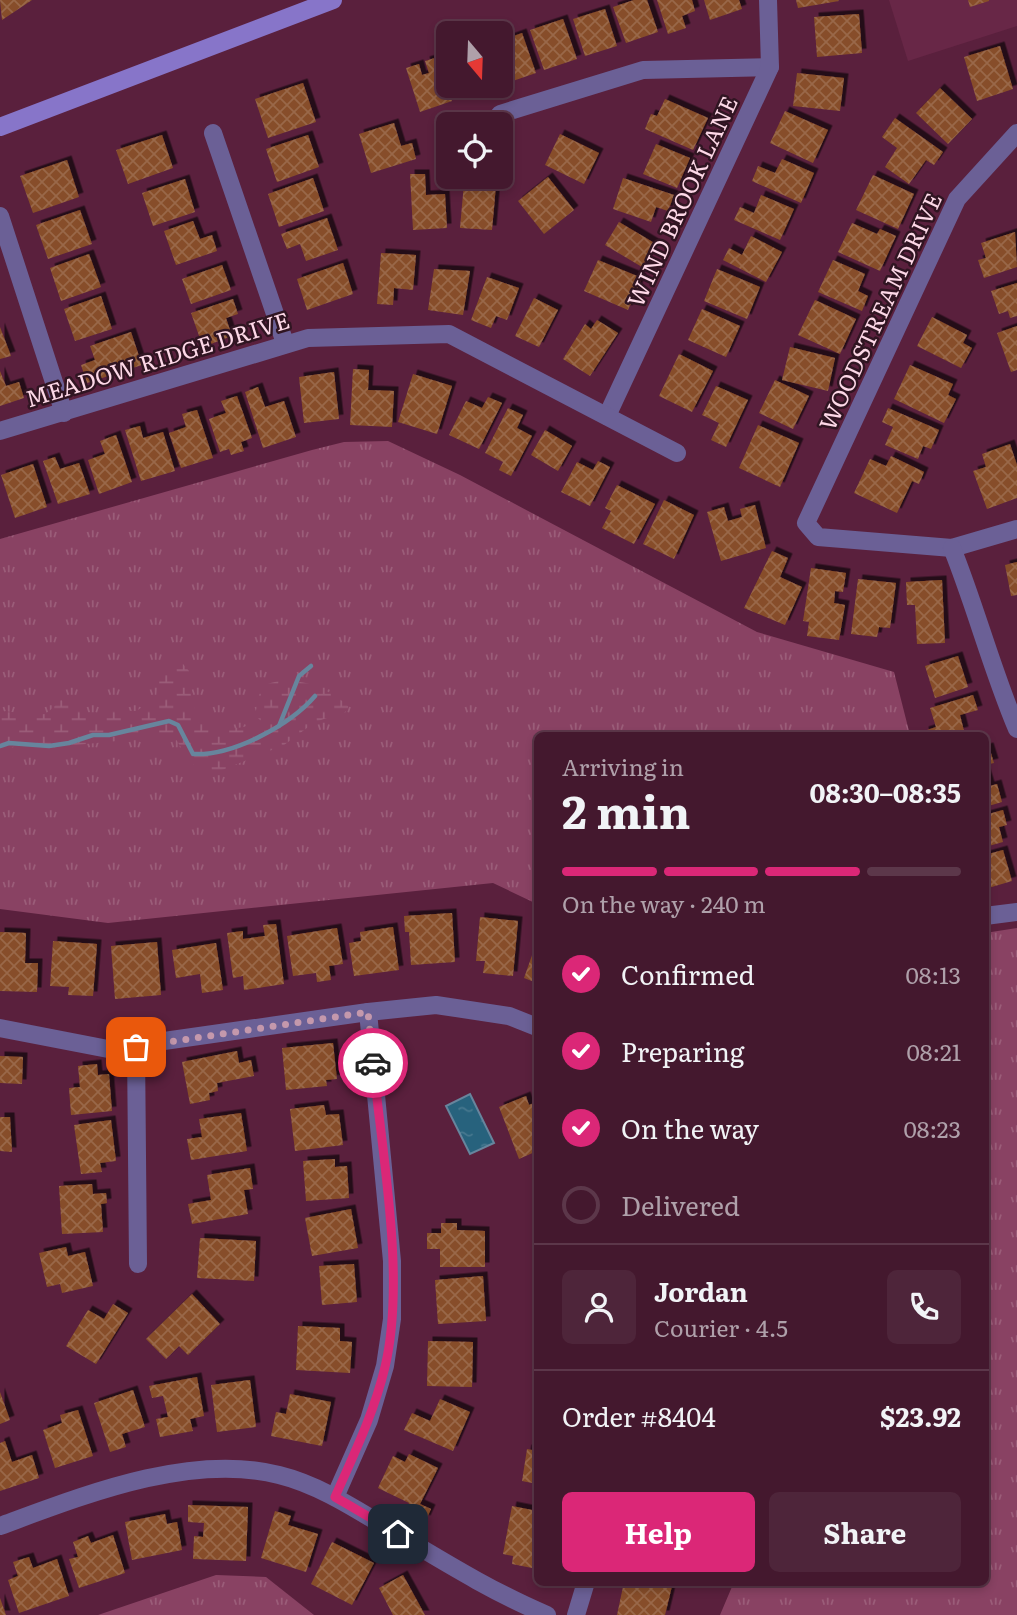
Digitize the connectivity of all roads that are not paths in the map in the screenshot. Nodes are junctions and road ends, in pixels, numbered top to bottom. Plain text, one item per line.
1 (333, 0) edge
2 (768, 0) edge
3 (770, 67) junction
4 (506, 112) edge
5 (0, 127) edge
6 (213, 133) dead end
7 (1017, 133) edge
8 (0, 216) edge
9 (285, 344) junction
10 (64, 413) junction
11 (607, 416) junction
12 (0, 431) edge
13 (677, 453) dead end
14 (1017, 529) edge
15 (952, 548) junction
16 (1017, 729) edge
17 (1017, 912) edge
18 (989, 916) edge
19 (368, 1012) junction
20 (534, 1026) edge
21 (0, 1028) edge
22 (136, 1047) junction
23 (138, 1264) dead end
24 (335, 1497) junction
25 (0, 1526) edge
26 (585, 1586) edge
27 (547, 1615) edge
28 (576, 1615) edge

1 - 5 main road
2 - 3 street, WIND BROOK LANE
3 - 4 street
3 - 11 street, WIND BROOK LANE
6 - 9 street
7 - 15 street, WOODSTREAM DRIVE
8 - 10 street
9 - 10 street, MEADOW RIDGE DRIVE
9 - 11 street, MEADOW RIDGE DRIVE
10 - 12 street, MEADOW RIDGE DRIVE
11 - 13 street, MEADOW RIDGE DRIVE
14 - 15 street
15 - 16 street
17 - 18 street
19 - 20 street
19 - 22 street
19 - 24 street
21 - 22 street
22 - 23 street
24 - 25 street
24 - 27 street
26 - 28 street

